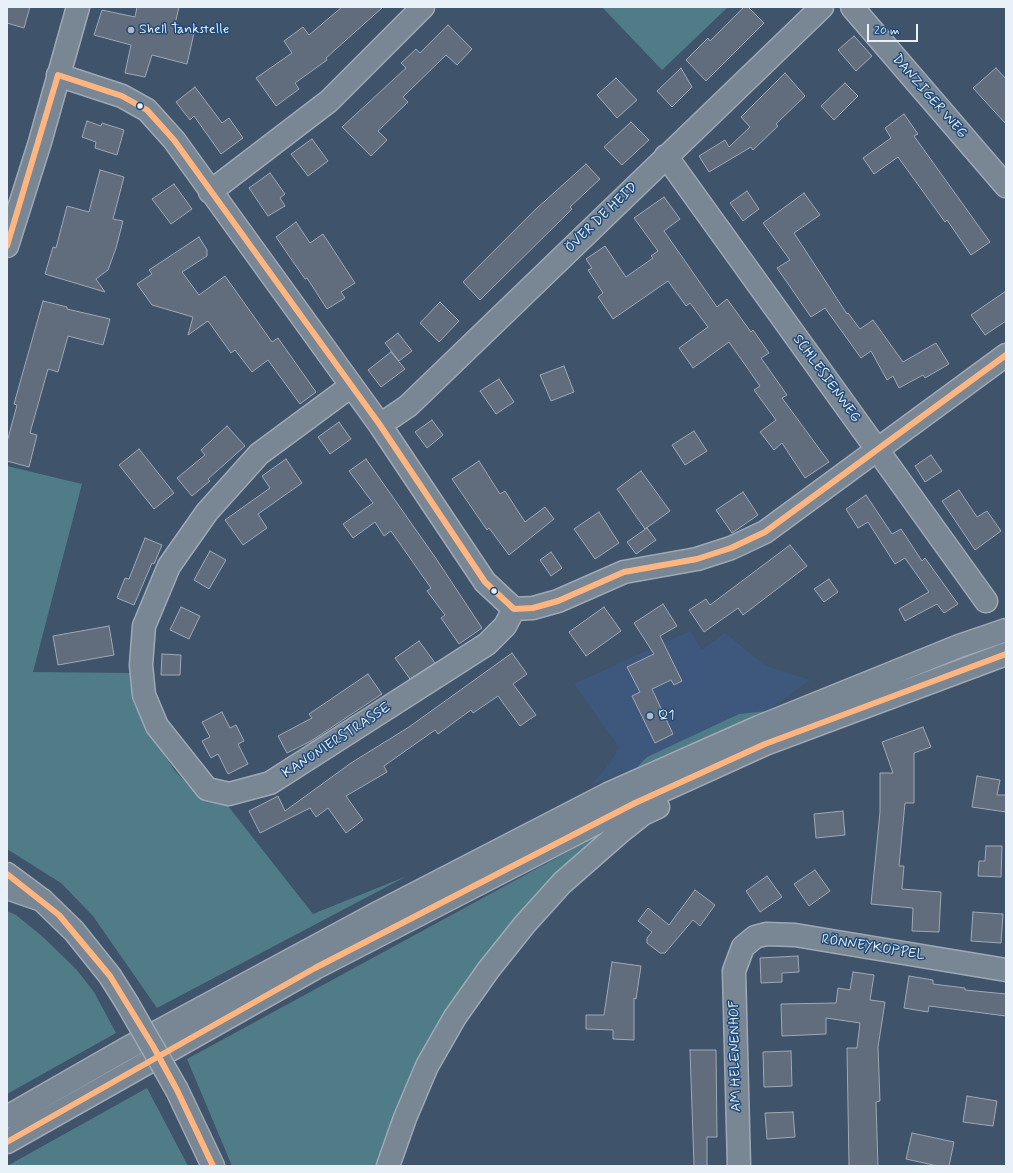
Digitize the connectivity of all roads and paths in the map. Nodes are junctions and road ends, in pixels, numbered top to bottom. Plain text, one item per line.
1 (78, 7) edge
2 (423, 7) edge
3 (822, 7) edge
4 (852, 7) edge
5 (58, 75) junction
6 (666, 156) junction
7 (1006, 186) edge
8 (210, 192) junction
9 (7, 246) edge
10 (1006, 355) edge
11 (351, 386) junction
12 (380, 424) junction
13 (878, 450) junction
14 (986, 601) dead end
15 (514, 609) junction
16 (1006, 630) edge
17 (1006, 654) edge
18 (765, 744) junction
19 (7, 874) edge
20 (7, 888) edge
21 (42, 900) junction
22 (743, 947) joint
23 (1006, 970) edge
24 (13, 1112) edge
25 (7, 1142) edge
26 (213, 1166) edge
27 (388, 1166) edge
28 (739, 1166) edge

1 - 5 main road
2 - 8 main road
3 - 6 main road, ÖVER DE HEID
4 - 7 main road, DANZIGER WEG
5 - 8 main road
5 - 9 main road
6 - 12 main road, ÖVER DE HEID
6 - 13 main road, SCHLESIENWEG
8 - 11 main road
10 - 13 main road
11 - 12 main road
11 - 15 main road, KANONIERSTRASSE
12 - 15 main road
13 - 14 main road, SCHLESIENWEG
13 - 15 main road
16 - 24 main road
17 - 18 main road
18 - 25 main road
18 - 27 main road
19 - 21 main road
20 - 21 main road
21 - 26 main road, bridge
22 - 23 main road, RÖNNEYKOPPEL
22 - 28 main road, AM HELENENHOF

